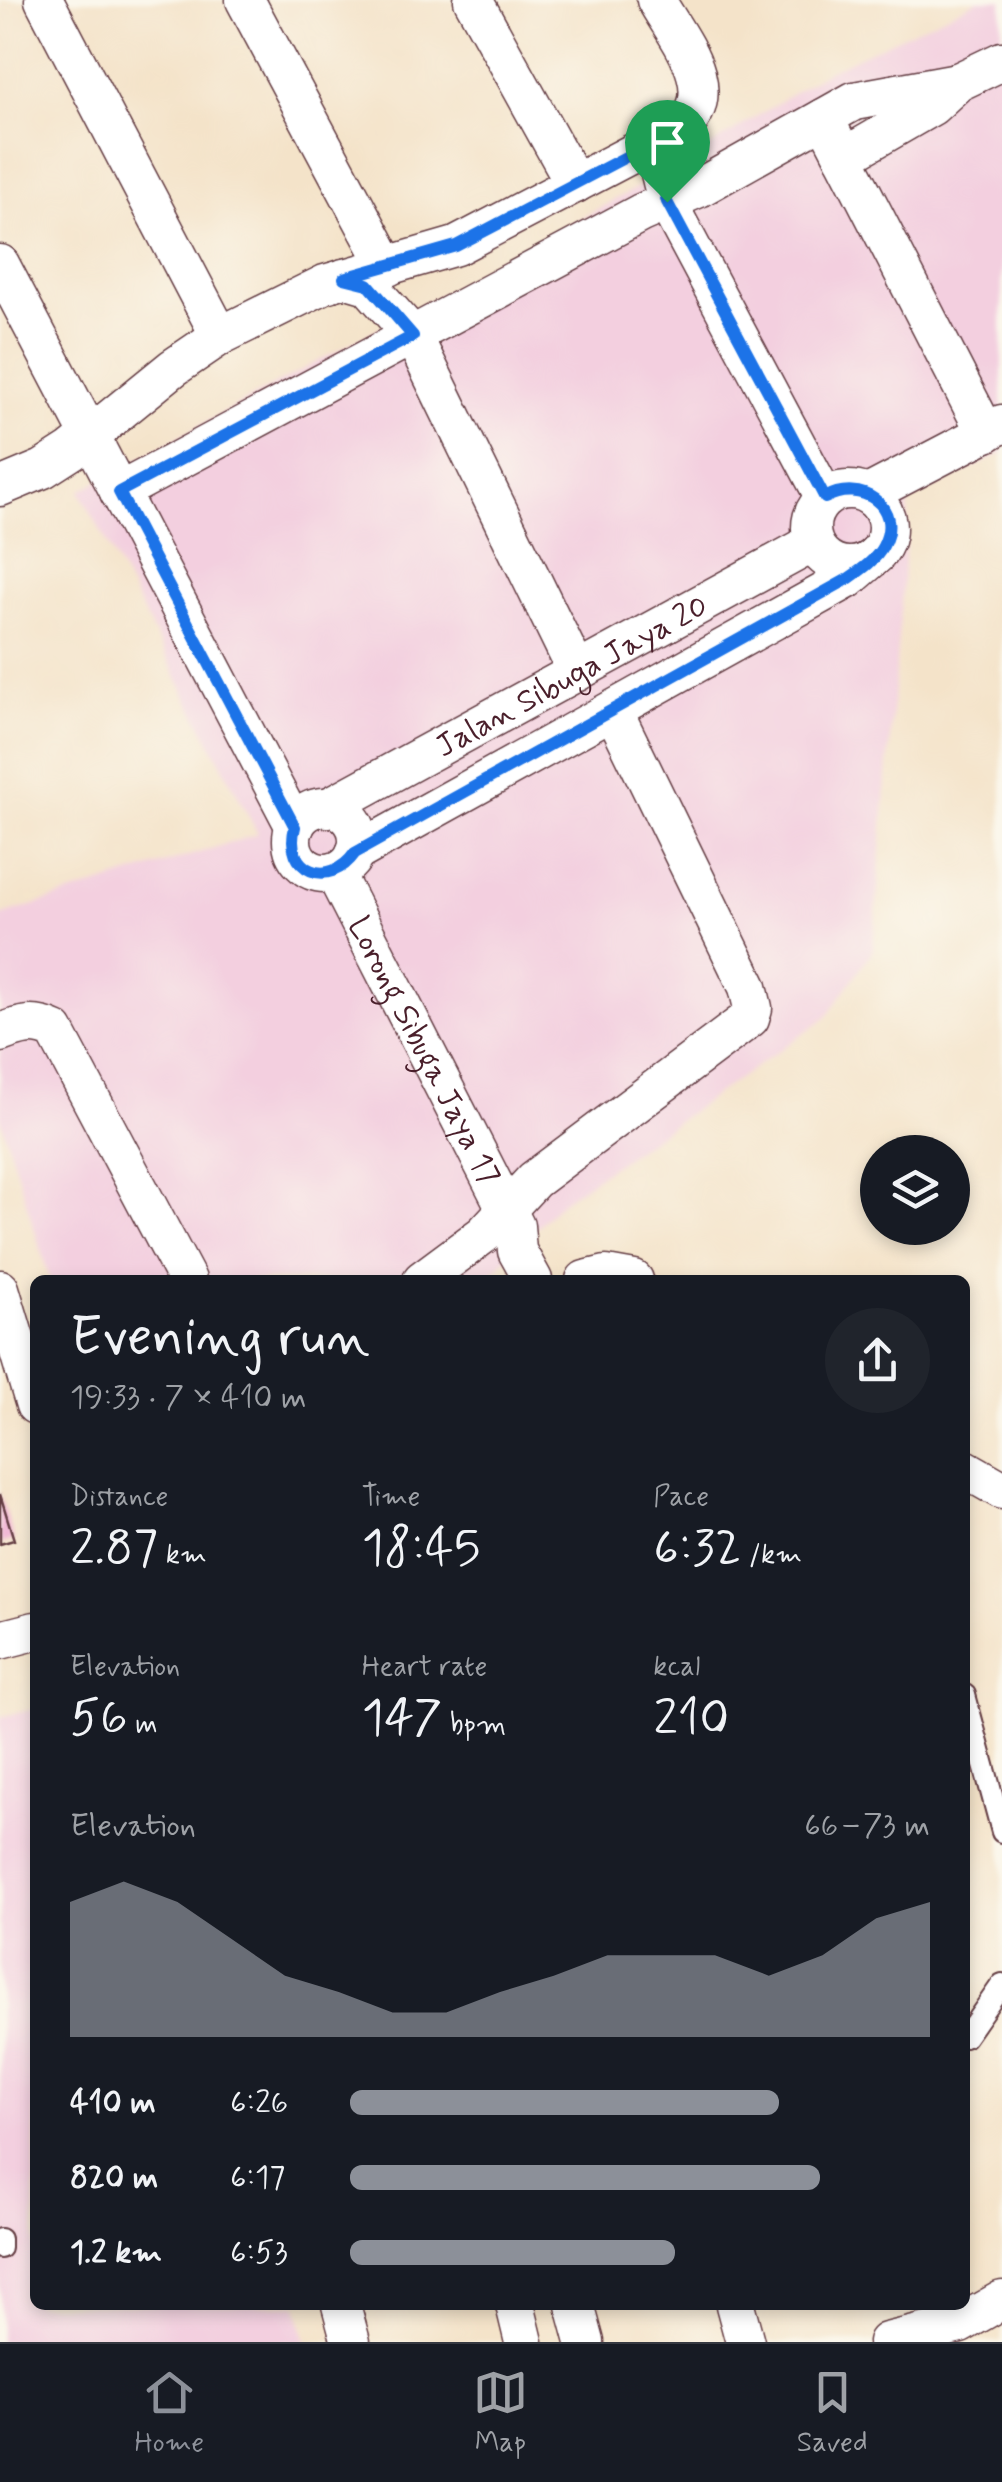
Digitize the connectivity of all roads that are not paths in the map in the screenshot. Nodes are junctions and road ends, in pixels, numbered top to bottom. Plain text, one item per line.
1 (44, 0) edge
2 (245, 0) edge
3 (474, 0) edge
4 (656, 0) edge
5 (1002, 60) edge
6 (958, 82) junction
7 (824, 118) junction
8 (658, 140) junction
9 (844, 157) junction
10 (575, 184) junction
11 (667, 202) junction
12 (425, 257) junction
13 (0, 264) edge
14 (388, 266) junction
15 (344, 278) junction
16 (220, 336) junction
17 (413, 336) junction
18 (994, 428) edge
19 (90, 436) junction
20 (0, 487) edge
21 (119, 492) junction
22 (868, 494) junction
23 (825, 498) junction
24 (813, 543) junction
25 (877, 554) junction
26 (569, 675) junction
27 (612, 710) junction
28 (311, 817) junction
29 (345, 862) junction
30 (0, 1033) edge
31 (511, 1218) junction
32 (183, 1275) edge
33 (429, 1275) edge
34 (531, 1275) edge
35 (560, 1275) edge
36 (0, 1289) edge
37 (30, 1388) edge
38 (970, 1471) edge
39 (1002, 1490) edge
40 (30, 1632) edge
41 (0, 1640) edge
42 (970, 1714) edge
43 (1002, 1832) edge
44 (1002, 1984) edge
45 (970, 2030) edge
46 (0, 2239) edge
47 (0, 2248) edge
48 (1002, 2300) edge
49 (342, 2310) edge
50 (515, 2310) edge
51 (576, 2310) edge
52 (736, 2310) edge
53 (350, 2342) edge
54 (524, 2342) edge
55 (585, 2342) edge
56 (745, 2342) edge
57 (887, 2342) edge

1 - 16 street
2 - 14 street
3 - 10 street
4 - 8 street
5 - 6 street
6 - 7 street
6 - 9 street
7 - 9 street
7 - 11 street
8 - 10 street
8 - 11 street
9 - 18 street
10 - 12 street
11 - 17 street
11 - 23 street
12 - 14 street
12 - 17 street
13 - 19 street
14 - 15 street
15 - 16 street
15 - 17 street
16 - 19 street
17 - 21 street
17 - 26 street
18 - 22 street
19 - 20 street
19 - 21 street
21 - 28 street
22 - 23 street
22 - 25 street
23 - 24 street
24 - 25 street
24 - 26 street, Jalan Sibuga Jaya 20
25 - 27 street, Jalan Sibuga Jaya 20
26 - 27 street
26 - 28 street, Jalan Sibuga Jaya 20
27 - 29 street, Jalan Sibuga Jaya 20
27 - 31 street
28 - 29 street
28 - 29 street
29 - 31 street, Lorong Sibuga Jaya 17
30 - 32 street
31 - 33 street
31 - 34 street, Lorong Sibuga Jaya 17
31 - 35 street, Lorong Sibuga Jaya 17
36 - 37 street
38 - 39 street
40 - 41 street
42 - 43 lane
44 - 45 lane
46 - 47 lane
48 - 57 street
49 - 53 street
50 - 54 street
51 - 55 street
52 - 56 street

